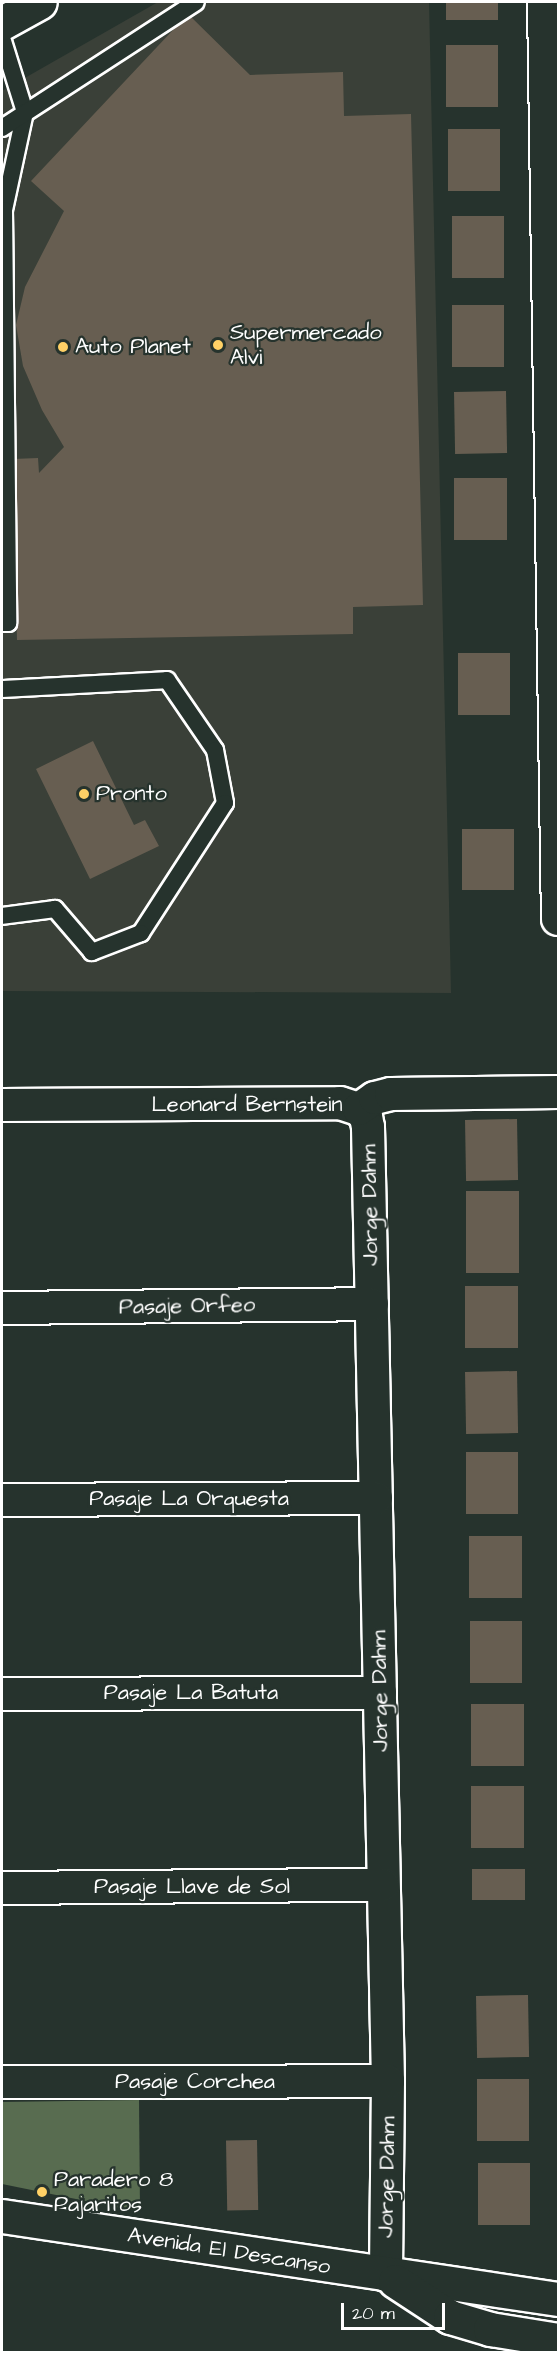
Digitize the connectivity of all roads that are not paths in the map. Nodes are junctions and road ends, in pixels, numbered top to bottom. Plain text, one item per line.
1 (40, 2) edge
2 (196, 2) edge
3 (544, 2) edge
4 (2, 23) edge
5 (2, 38) edge
6 (552, 59) edge
7 (26, 112) junction
8 (2, 128) edge
9 (553, 249) edge
10 (555, 435) edge
11 (4, 466) edge
12 (556, 621) edge
13 (2, 623) edge
14 (2, 689) edge
15 (558, 807) edge
16 (2, 916) edge
17 (558, 919) edge
18 (558, 1092) edge
19 (2, 1105) edge
20 (359, 1109) junction
21 (372, 1304) junction
22 (2, 1308) edge
23 (376, 1498) junction
24 (2, 1500) edge
25 (380, 1693) junction
26 (2, 1694) edge
27 (383, 1885) junction
28 (2, 1888) edge
29 (388, 2081) junction
30 (2, 2082) edge
31 (2, 2216) edge
32 (386, 2275) junction
33 (558, 2300) edge
34 (558, 2340) edge

1 - 4 street
2 - 7 lane
3 - 6 street
5 - 7 lane
6 - 9 street
7 - 8 lane
7 - 11 lane
9 - 10 street
10 - 12 street
11 - 13 lane
12 - 15 street
14 - 16 lane
15 - 17 street
18 - 20 street, Leonard Bernstein
19 - 20 street, Leonard Bernstein
20 - 21 street, Jorge Dahm
21 - 22 street, Pasaje Orfeo
21 - 23 street, Jorge Dahm
23 - 24 street, Pasaje La Orquesta
23 - 25 street, Jorge Dahm
25 - 26 street, Pasaje La Batuta
25 - 27 street, Jorge Dahm
27 - 28 street, Pasaje Llave de Sol
27 - 29 street, Jorge Dahm
29 - 30 street, Pasaje Corchea
29 - 32 street, Jorge Dahm
31 - 32 street, Avenida El Descanso
32 - 33 street, Avenida El Descanso
32 - 34 street, Avenida El Descanso

